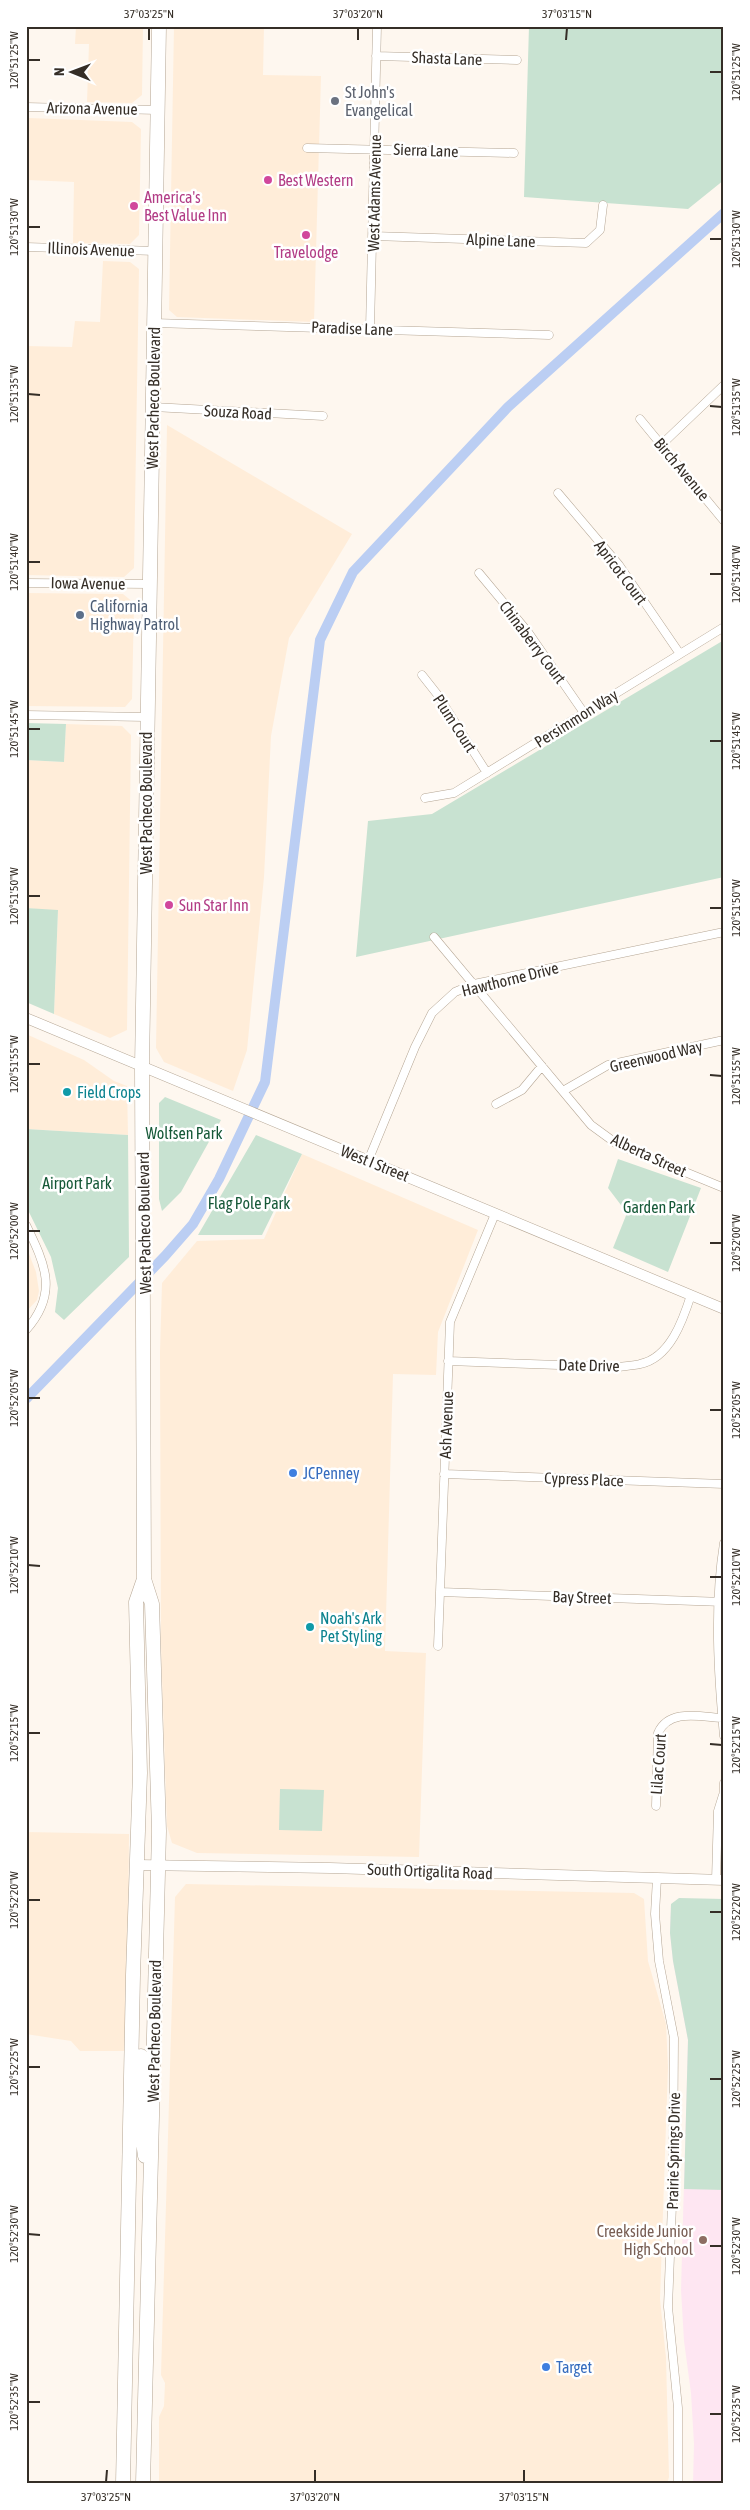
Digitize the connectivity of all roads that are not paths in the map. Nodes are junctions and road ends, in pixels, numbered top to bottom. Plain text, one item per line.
1 (159, 26) edge
2 (377, 26) edge
3 (376, 56) junction
4 (517, 60) dead end
5 (26, 107) edge
6 (158, 110) junction
7 (307, 148) dead end
8 (375, 148) junction
9 (514, 152) dead end
10 (603, 205) dead end
11 (373, 236) junction
12 (26, 247) edge
13 (156, 251) junction
14 (154, 323) junction
15 (370, 329) junction
16 (549, 335) dead end
17 (724, 386) edge
18 (153, 408) junction
19 (323, 416) dead end
20 (640, 419) dead end
21 (661, 445) junction
22 (558, 493) dead end
23 (724, 521) edge
24 (479, 573) dead end
25 (26, 583) edge
26 (150, 584) junction
27 (724, 627) edge
28 (680, 654) junction
29 (422, 675) dead end
30 (584, 713) junction
31 (26, 714) edge
32 (146, 717) junction
33 (487, 772) junction
34 (425, 798) dead end
35 (724, 932) edge
36 (434, 937) dead end
37 (474, 984) junction
38 (26, 1018) edge
39 (724, 1040) edge
40 (542, 1066) junction
41 (142, 1067) junction
42 (563, 1091) junction
43 (496, 1104) dead end
44 (368, 1160) junction
45 (724, 1188) edge
46 (496, 1214) junction
47 (26, 1225) edge
48 (691, 1295) junction
49 (724, 1309) edge
50 (26, 1330) edge
51 (448, 1361) junction
52 (444, 1474) junction
53 (724, 1484) edge
54 (724, 1543) edge
55 (144, 1579) junction
56 (440, 1592) junction
57 (722, 1602) edge
58 (438, 1646) dead end
59 (723, 1718) edge
60 (724, 1736) edge
61 (724, 1783) edge
62 (724, 1796) edge
63 (656, 1806) dead end
64 (137, 1865) junction
65 (157, 1865) junction
66 (656, 1878) junction
67 (720, 1880) edge
68 (132, 2028) junction
69 (151, 2204) junction
70 (123, 2484) edge
71 (143, 2484) edge
72 (678, 2484) edge

1 - 6 highway, West Pacheco Boulevard
2 - 3 street, West Adams Avenue
3 - 4 street, Shasta Lane
3 - 8 street, West Adams Avenue
5 - 6 street, Arizona Avenue
6 - 13 highway, West Pacheco Boulevard
7 - 8 street, Sierra Lane
8 - 9 street, Sierra Lane
8 - 11 street, West Adams Avenue
10 - 11 street, Alpine Lane
11 - 15 street, West Adams Avenue
12 - 13 street, Illinois Avenue
13 - 14 highway, West Pacheco Boulevard
14 - 15 street, Paradise Lane
14 - 18 highway, West Pacheco Boulevard
15 - 16 street, Paradise Lane
17 - 21 street
18 - 19 street, Souza Road
18 - 26 highway, West Pacheco Boulevard
20 - 21 street, Birch Avenue
21 - 23 street, Birch Avenue
22 - 28 street, Apricot Court
24 - 30 street, Chinaberry Court
25 - 26 street, Iowa Avenue
26 - 32 highway, West Pacheco Boulevard
27 - 28 street, Persimmon Way
28 - 30 street, Persimmon Way
29 - 33 street, Plum Court
30 - 33 street, Persimmon Way
31 - 32 street
32 - 41 highway, West Pacheco Boulevard
33 - 34 street, Persimmon Way
35 - 37 street, Hawthorne Drive
36 - 37 street, Alberta Street
37 - 40 street, Alberta Street
37 - 44 street, Hawthorne Drive
38 - 41 street, West I Street
39 - 42 street, Greenwood Way
40 - 42 street, Alberta Street
40 - 43 street
41 - 44 street, West I Street
41 - 55 highway, West Pacheco Boulevard
42 - 45 street, Alberta Street
44 - 46 street, West I Street
46 - 48 street, West I Street
46 - 51 street, Ash Avenue
47 - 50 street
48 - 49 street, West I Street
48 - 51 street, Date Drive
51 - 52 street, Ash Avenue
52 - 53 street, Cypress Place
52 - 56 street, Ash Avenue
54 - 57 street
55 - 64 highway, West Pacheco Boulevard
55 - 65 highway, West Pacheco Boulevard
56 - 57 street, Bay Street
56 - 58 street, Ash Avenue
57 - 59 street
59 - 60 street
59 - 63 street, Lilac Court
61 - 62 street
62 - 67 street
64 - 65 street, South Ortigalita Road
64 - 68 highway, West Pacheco Boulevard
65 - 66 street, South Ortigalita Road
65 - 69 highway, West Pacheco Boulevard
66 - 67 street, South Ortigalita Road
66 - 72 street, Prairie Springs Drive
68 - 69 highway
68 - 70 highway, West Pacheco Boulevard
69 - 71 highway, West Pacheco Boulevard

